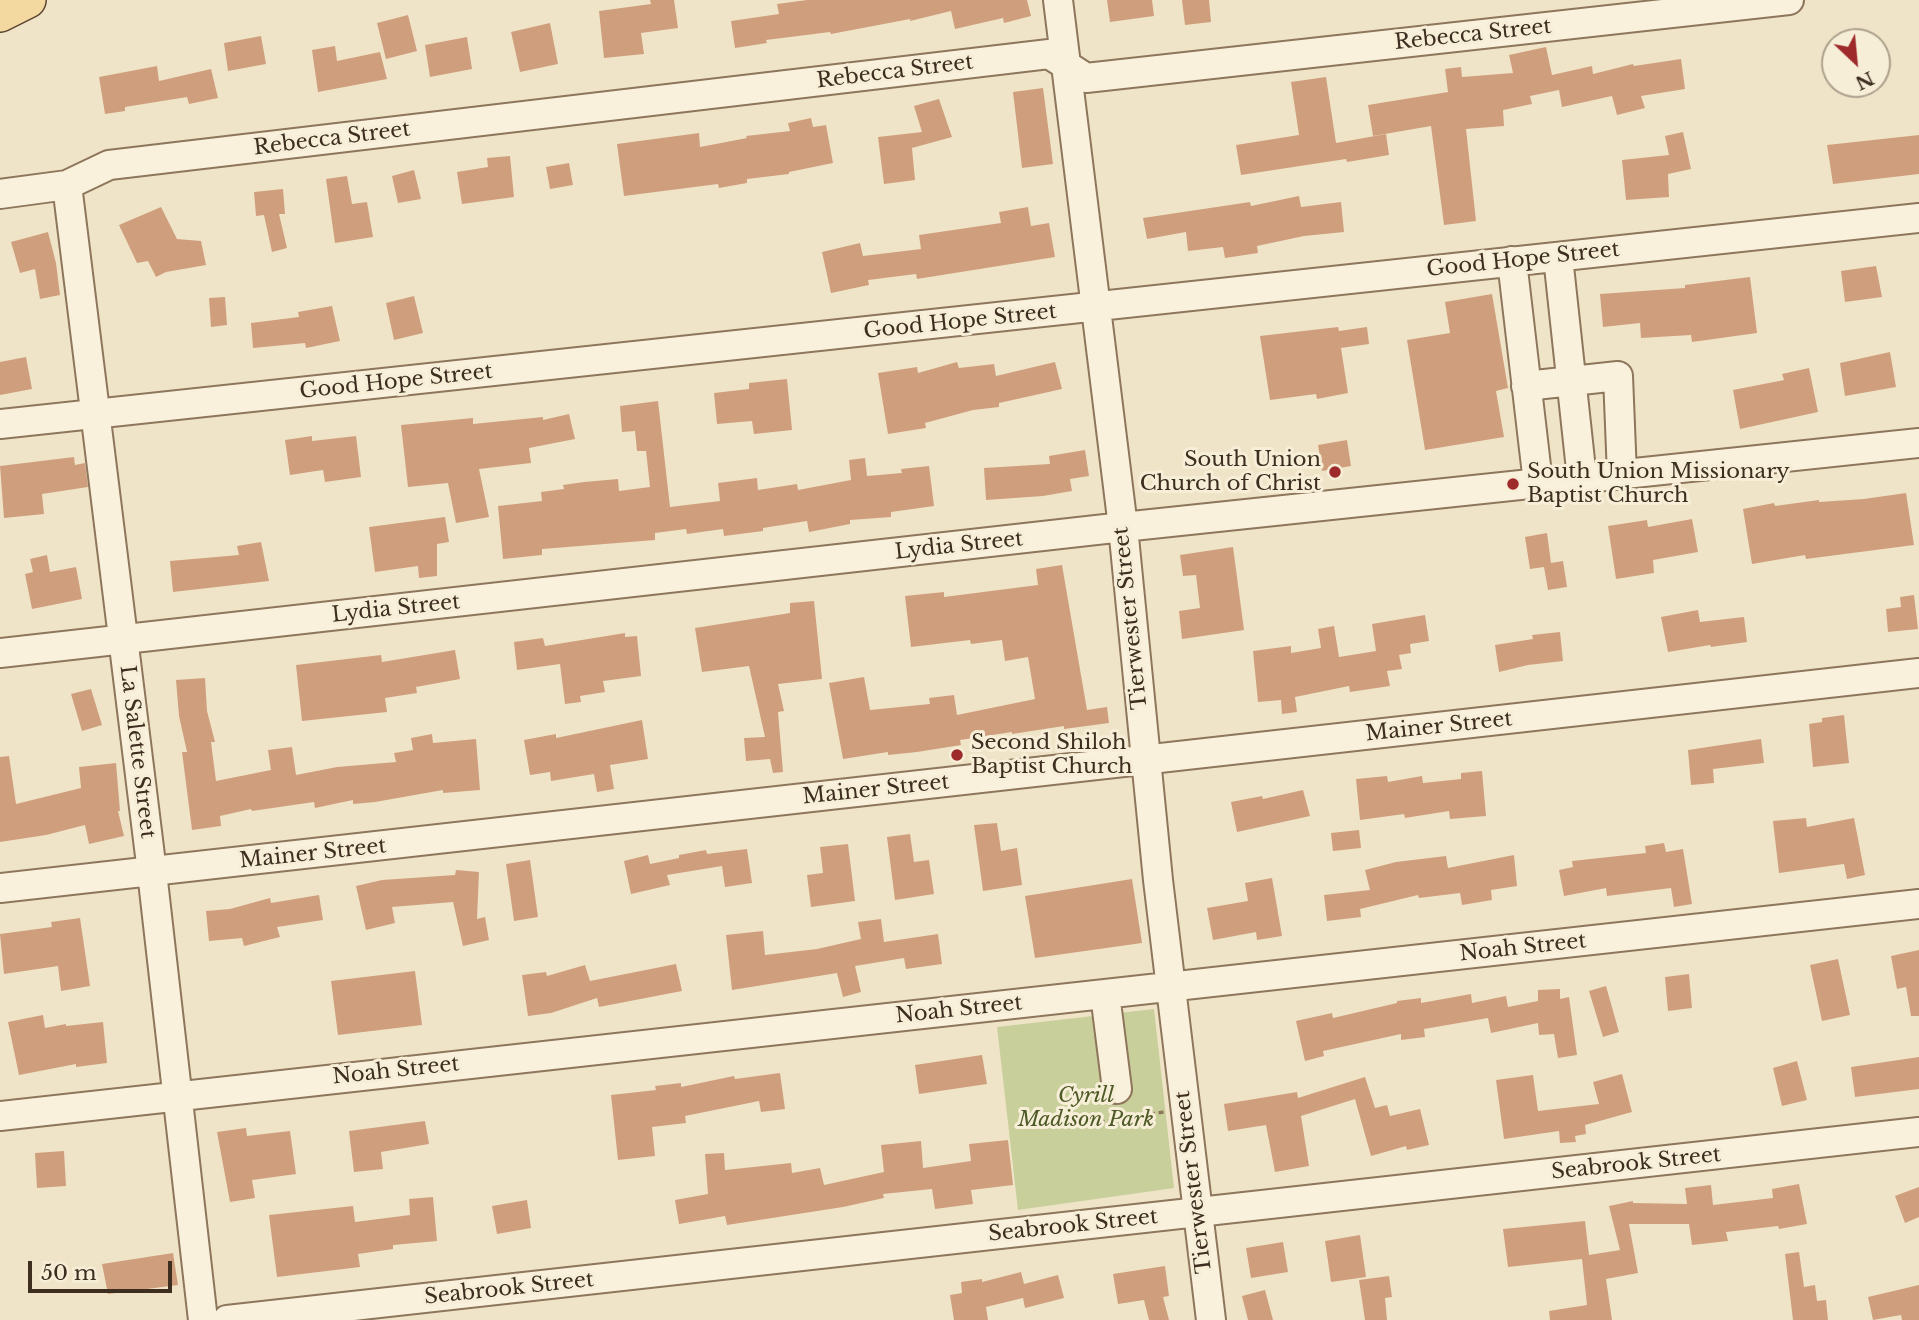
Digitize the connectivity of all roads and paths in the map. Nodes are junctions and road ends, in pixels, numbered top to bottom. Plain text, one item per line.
1 (28, 0) edge
2 (1058, 0) edge
3 (1789, 0) edge
4 (0, 14) edge
5 (1065, 66) junction
6 (67, 184) junction
7 (0, 194) edge
8 (1919, 218) edge
9 (1558, 257) junction
10 (1512, 261) junction
11 (1094, 307) junction
12 (1573, 381) junction
13 (1526, 386) junction
14 (93, 414) junction
15 (0, 424) edge
16 (1919, 443) edge
17 (1622, 475) junction
18 (1582, 479) junction
19 (1538, 483) junction
20 (1123, 527) junction
21 (123, 639) junction
22 (0, 653) edge
23 (1919, 673) edge
24 (1146, 759) junction
25 (152, 872) junction
26 (0, 888) edge
27 (1919, 904) edge
28 (1172, 986) junction
29 (1105, 994) junction
30 (1117, 1089) dead end
31 (177, 1095) junction
32 (1185, 1109) junction
33 (0, 1116) edge
34 (1083, 1125) dead end
35 (1919, 1132) edge
36 (1197, 1212) junction
37 (203, 1320) edge
38 (227, 1320) edge
39 (1211, 1320) edge

1 - 4 main road
2 - 5 street, Tierwester Street
3 - 5 street, Rebecca Street
5 - 6 street, Rebecca Street
5 - 11 street, Tierwester Street
6 - 7 street, Rebecca Street
6 - 14 street, La Salette Street
8 - 9 street, Good Hope Street
9 - 10 street, Good Hope Street
9 - 12 street
10 - 11 street, Good Hope Street
10 - 13 street
11 - 14 street, Good Hope Street
11 - 20 street, Tierwester Street
12 - 13 street
12 - 17 street
12 - 18 street
13 - 19 street
14 - 15 street, Good Hope Street
14 - 21 street, La Salette Street
16 - 17 street, Lydia Street
17 - 18 street, Lydia Street
18 - 19 street, Lydia Street
19 - 20 street, Lydia Street
20 - 21 street, Lydia Street
20 - 24 street, Tierwester Street
21 - 22 street, Lydia Street
21 - 25 street, La Salette Street
23 - 24 street, Mainer Street
24 - 25 street, Mainer Street
24 - 28 street, Tierwester Street
25 - 26 street, Mainer Street
25 - 31 street, La Salette Street
27 - 28 street, Noah Street
28 - 29 street, Noah Street
28 - 32 street, Tierwester Street
29 - 30 street
29 - 31 street, Noah Street
31 - 33 street, Noah Street
31 - 37 street, La Salette Street
32 - 34 path
32 - 36 street, Tierwester Street
35 - 36 street, Seabrook Street
36 - 38 street, Seabrook Street
36 - 39 street, Tierwester Street

